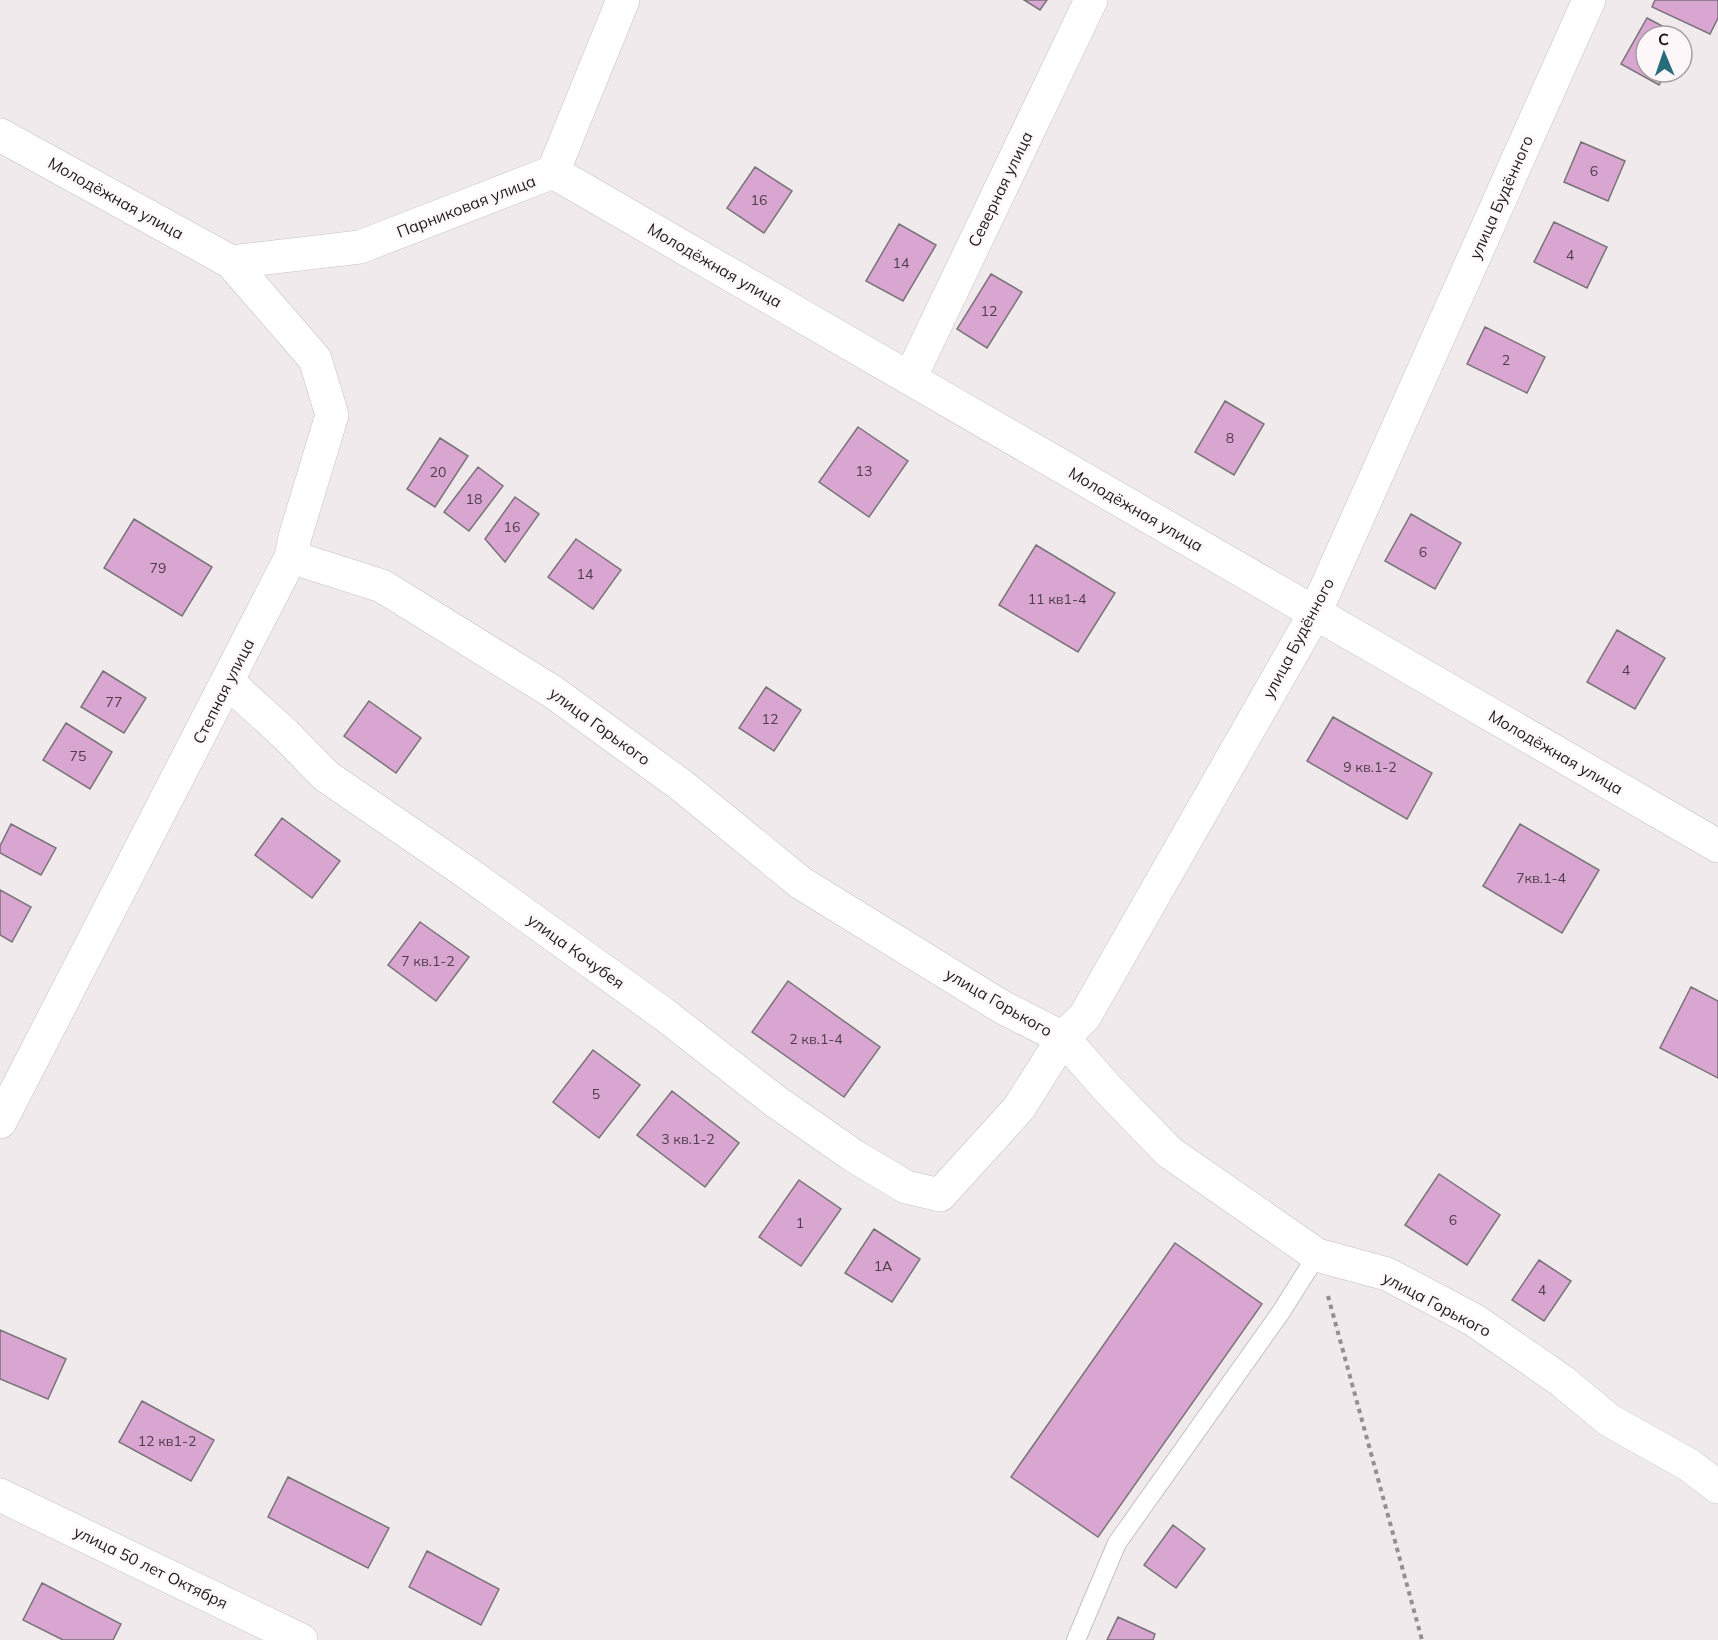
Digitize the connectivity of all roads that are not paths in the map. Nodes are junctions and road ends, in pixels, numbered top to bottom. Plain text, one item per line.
1 (623, 0) edge
2 (1091, 0) edge
3 (1589, 0) edge
4 (0, 135) edge
5 (553, 172) junction
6 (231, 262) junction
7 (910, 378) junction
8 (291, 557) junction
9 (1316, 613) junction
10 (228, 682) junction
11 (1718, 846) edge
12 (1063, 1038) junction
13 (0, 1122) edge
14 (940, 1195) joint
15 (1317, 1256) junction
16 (1718, 1487) edge
17 (0, 1495) edge
18 (301, 1640) edge
19 (1076, 1640) edge

1 - 5 street, Парниковая улица
2 - 7 street, Северная улица
3 - 9 street, улица Будённого
4 - 6 street, Молодёжная улица
5 - 6 street, Парниковая улица
5 - 7 street, Молодёжная улица
6 - 8 street, Степная улица
7 - 9 street, Молодёжная улица
8 - 10 street, Степная улица
8 - 12 street, улица Горького
9 - 11 street, Молодёжная улица
9 - 12 street, улица Будённого
10 - 13 street, Степная улица
10 - 14 street, улица Кочубея
12 - 14 street, улица Будённого
12 - 15 street, улица Горького
15 - 16 street, улица Горького
15 - 19 lane
17 - 18 street, улица 50 лет Октября

